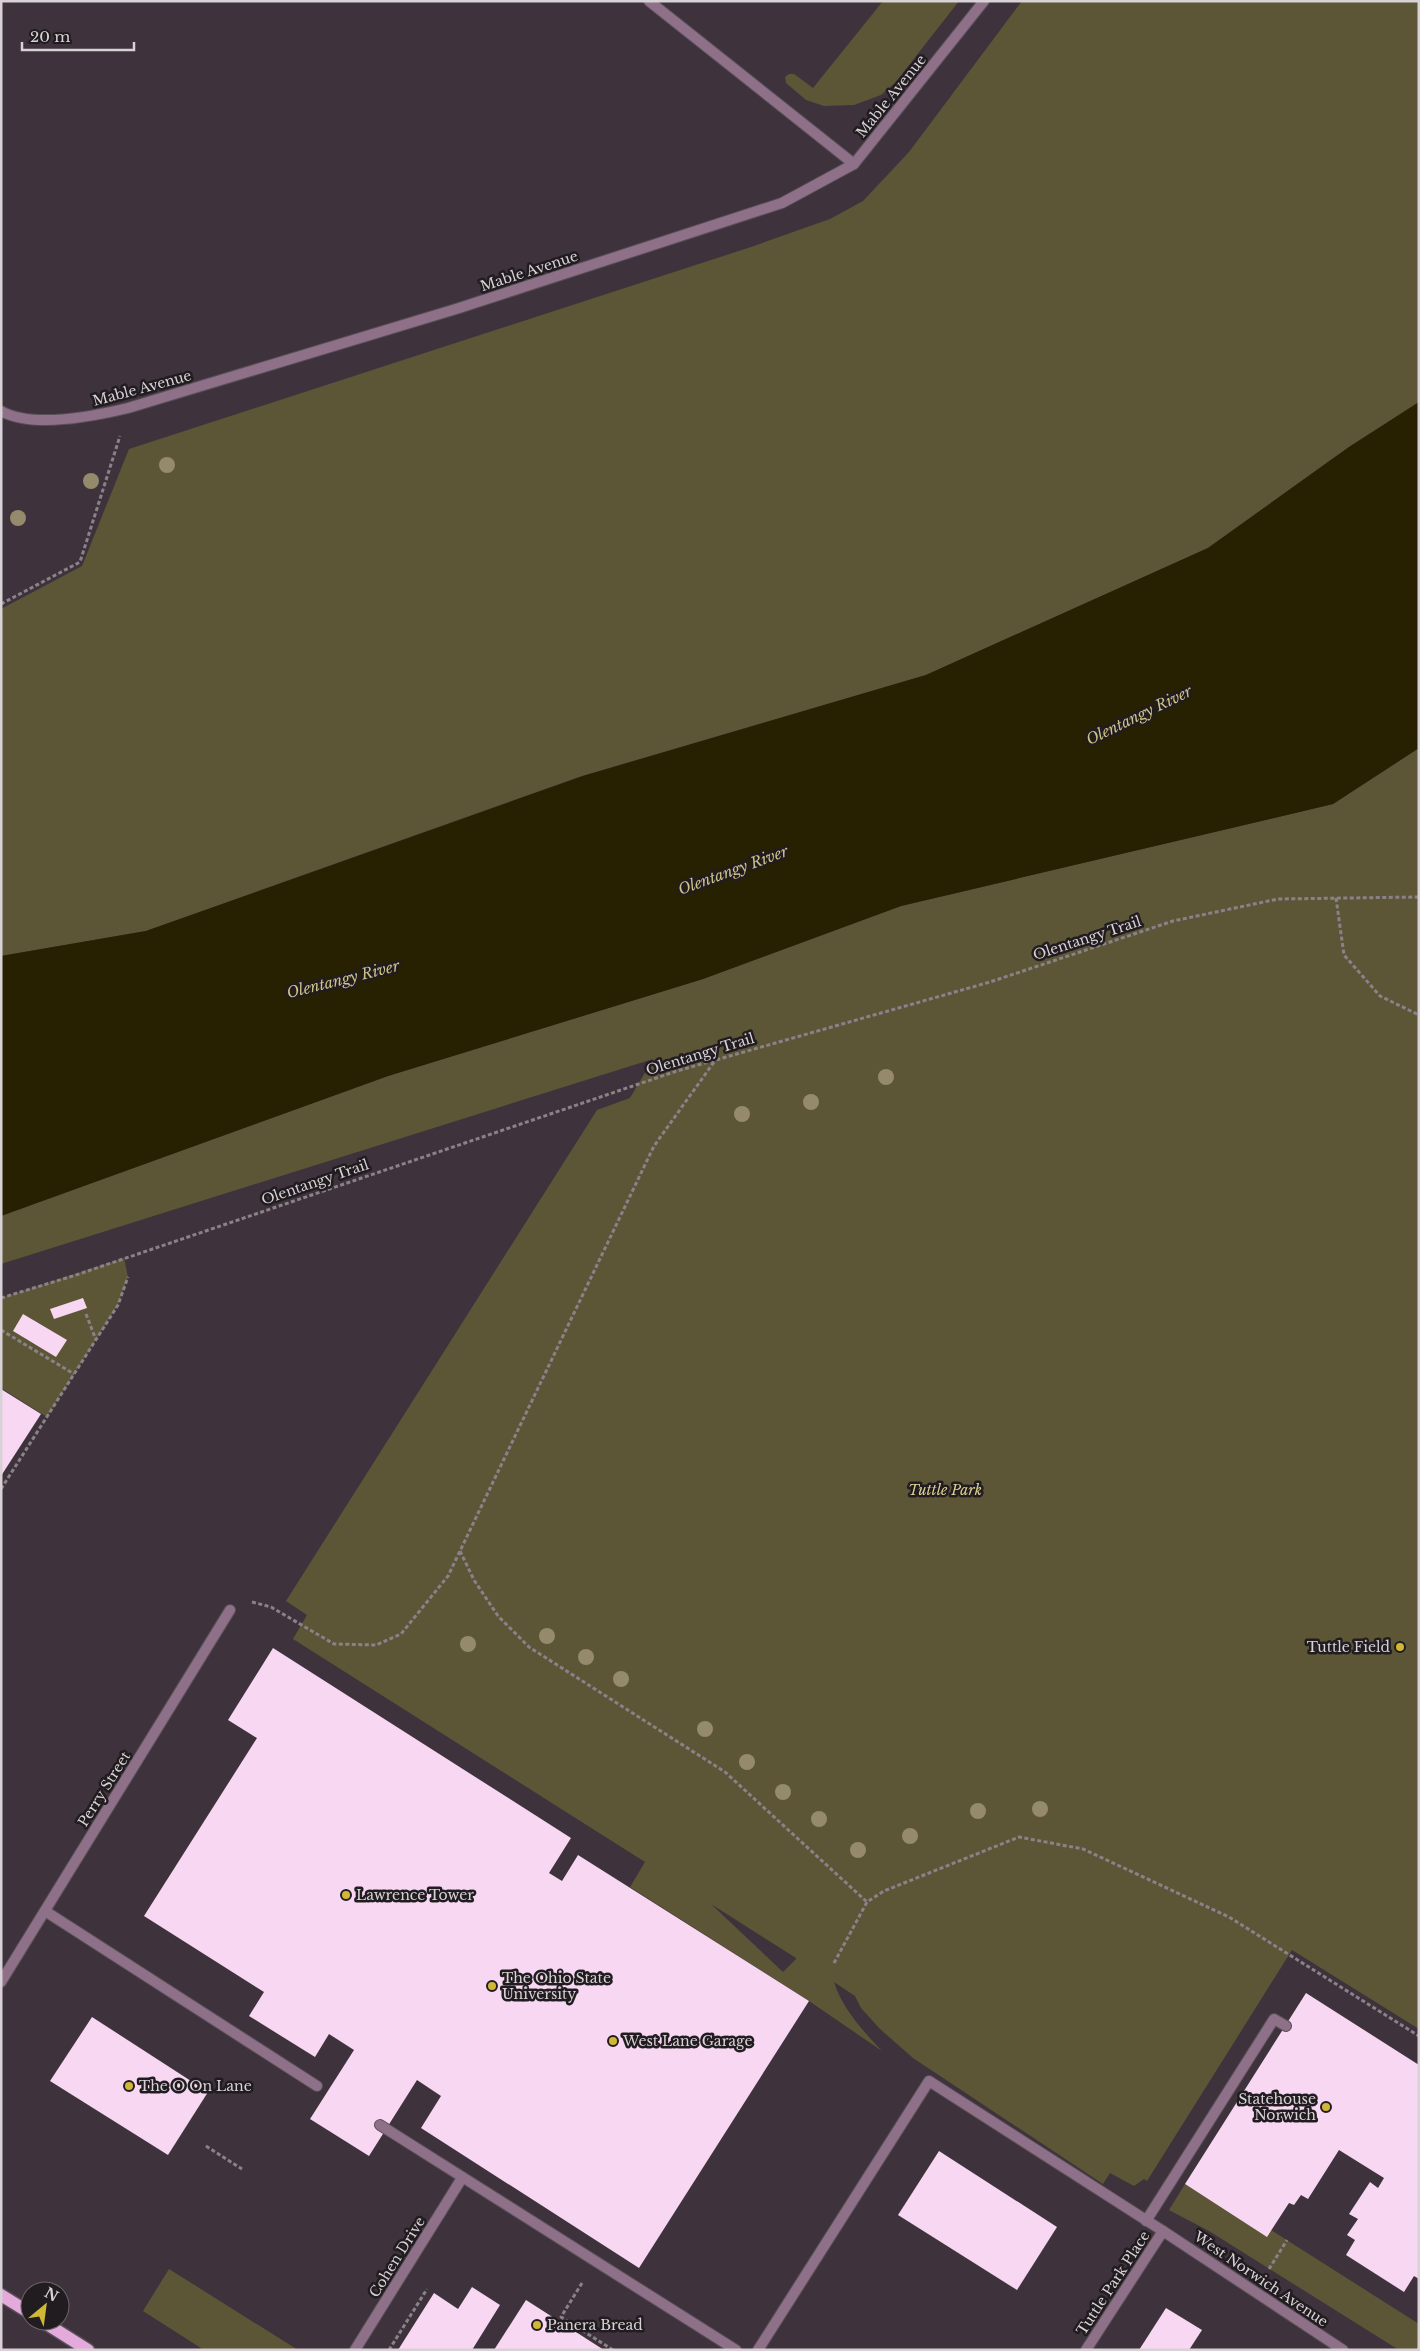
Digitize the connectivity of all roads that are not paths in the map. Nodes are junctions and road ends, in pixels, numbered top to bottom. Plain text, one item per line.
1 (649, 1) edge
2 (984, 1) edge
3 (854, 164) junction
4 (1, 411) edge
5 (230, 1610) road end
6 (45, 1911) junction
7 (1, 1982) edge
8 (1286, 2026) dead end
9 (317, 2086) dead end
10 (380, 2125) dead end
11 (462, 2178) junction
12 (1146, 2221) junction
13 (1163, 2231) junction
14 (1, 2295) edge
15 (20, 2307) edge
16 (58, 2331) edge
17 (88, 2350) edge
18 (355, 2350) edge
19 (736, 2350) edge
20 (758, 2350) edge
21 (1086, 2350) edge
22 (1343, 2350) edge

1 - 3 street
2 - 3 street, Mable Avenue
3 - 4 street, Mable Avenue
5 - 6 street, Perry Street
6 - 7 street, Perry Street
6 - 9 street
8 - 12 street
10 - 11 street
11 - 18 street, Cohen Drive
11 - 19 street
12 - 13 street, West Norwich Avenue
12 - 20 street, West Norwich Avenue
13 - 21 street, Tuttle Park Place
13 - 22 street, West Norwich Avenue
14 - 15 main road
16 - 17 main road

